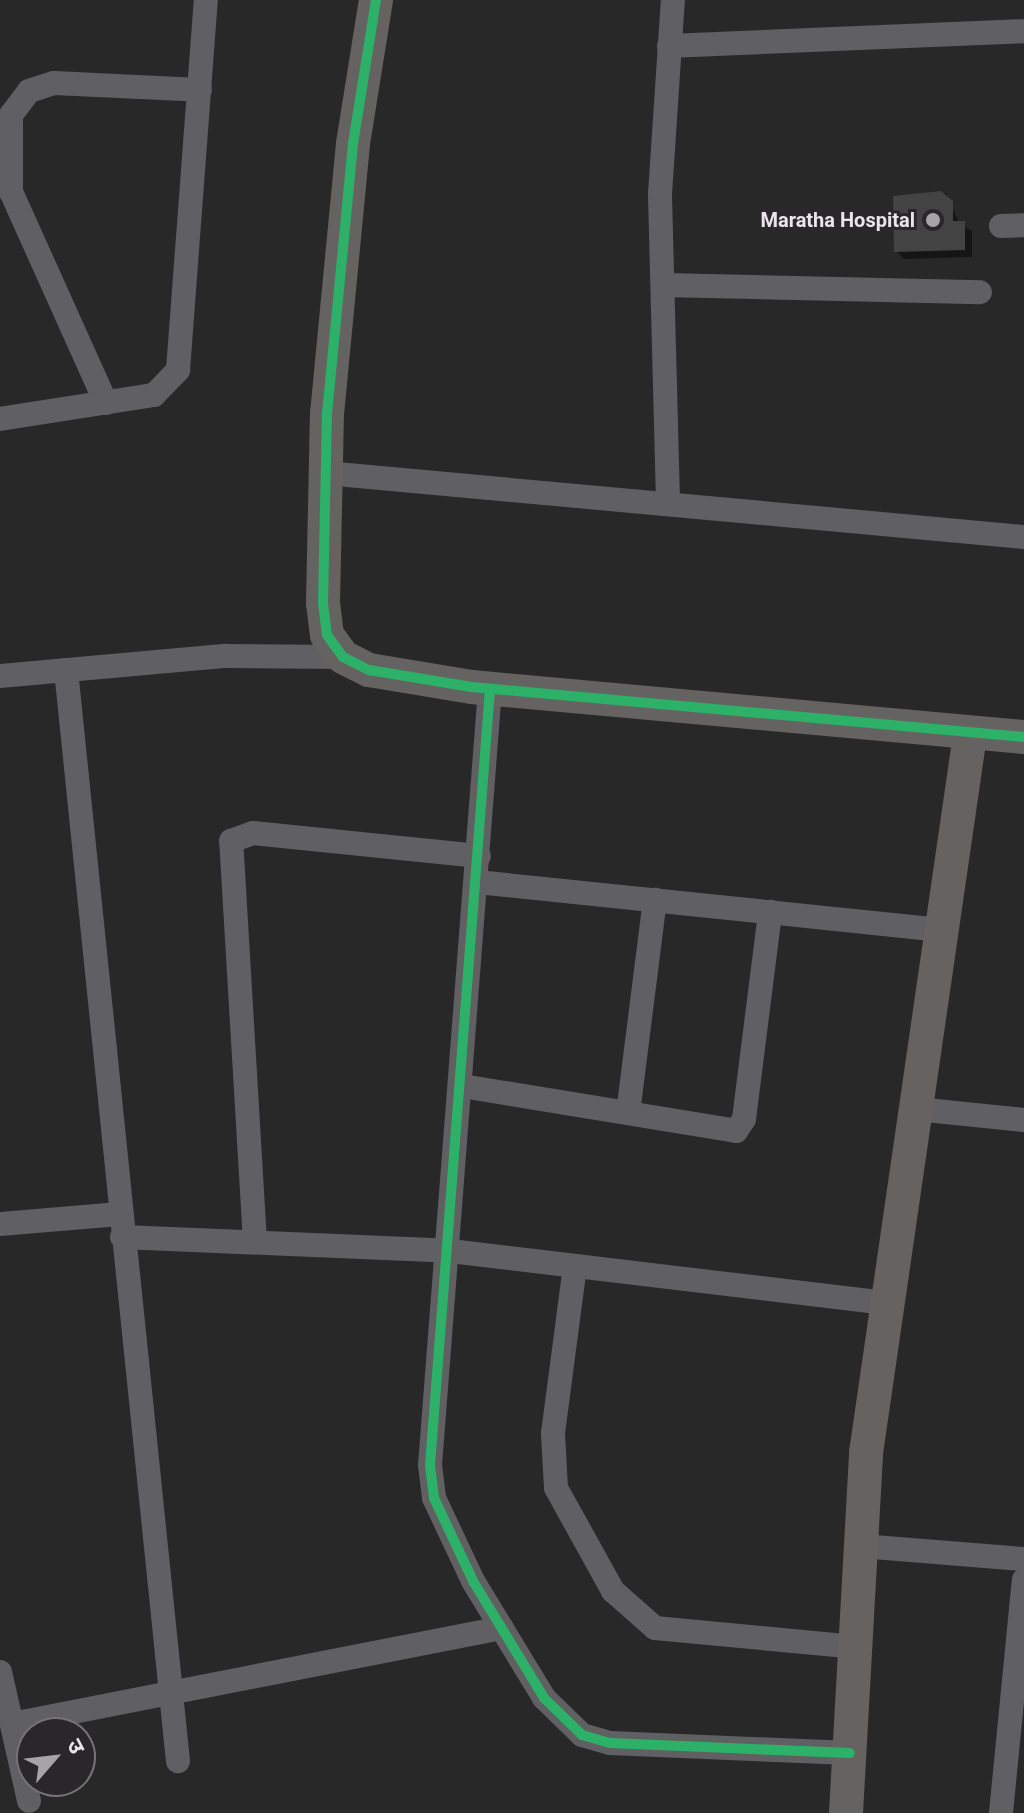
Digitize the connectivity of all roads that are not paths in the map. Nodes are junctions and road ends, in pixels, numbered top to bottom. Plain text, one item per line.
1 (206, 0) edge
2 (376, 0) edge
3 (673, 0) edge
4 (1024, 31) edge
5 (669, 46) junction
6 (200, 90) junction
7 (663, 285) junction
8 (980, 292) dead end
9 (106, 403) junction
10 (0, 419) edge
11 (326, 473) junction
12 (668, 501) junction
13 (1024, 537) edge
14 (343, 657) junction
15 (66, 670) junction
16 (0, 676) edge
17 (490, 689) junction
18 (970, 735) junction
19 (1024, 737) edge
20 (479, 856) junction
21 (477, 882) junction
22 (655, 900) junction
23 (770, 912) junction
24 (942, 930) junction
25 (462, 1086) junction
26 (916, 1109) junction
27 (628, 1113) junction
28 (1024, 1120) edge
29 (0, 1224) edge
30 (121, 1226) junction
31 (255, 1242) junction
32 (450, 1251) junction
33 (575, 1266) junction
34 (888, 1303) junction
35 (861, 1546) junction
36 (1024, 1559) edge
37 (1024, 1580) edge
38 (502, 1628) junction
39 (855, 1647) junction
40 (0, 1672) edge
41 (170, 1691) junction
42 (1018, 1695) edge
43 (12, 1724) junction
44 (850, 1753) junction
45 (178, 1761) dead end
46 (29, 1801) dead end
47 (846, 1813) edge
48 (1001, 1813) edge

1 - 6 street
2 - 11 street
3 - 5 street
4 - 5 street
5 - 7 street
6 - 9 street
6 - 9 street
7 - 8 street
7 - 12 street
9 - 10 street
11 - 12 street
11 - 14 street
12 - 13 street
14 - 15 street
14 - 17 street
15 - 16 street
15 - 30 street
17 - 18 street
17 - 20 street
18 - 19 street
18 - 24 street
20 - 21 street
20 - 31 street
21 - 22 street
21 - 25 street
22 - 23 street
22 - 27 street
23 - 24 street
23 - 27 street
24 - 26 street
25 - 27 street
25 - 32 street
26 - 28 street
26 - 34 street
29 - 30 street
30 - 31 street
30 - 41 street
31 - 32 street
32 - 33 street
32 - 38 street
33 - 34 street
33 - 39 street
34 - 35 street
35 - 36 street
35 - 39 street
37 - 42 street
38 - 41 street
38 - 44 street
39 - 44 street
40 - 43 street
41 - 43 street
41 - 45 street
42 - 48 street
43 - 46 street
44 - 47 street

